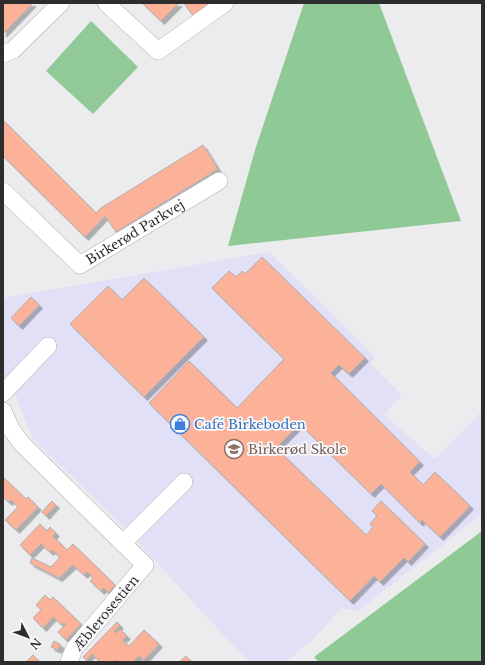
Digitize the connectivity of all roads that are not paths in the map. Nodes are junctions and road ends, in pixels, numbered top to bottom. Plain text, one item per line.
1 (61, 3) edge
2 (106, 3) edge
3 (225, 3) edge
4 (3, 54) edge
5 (219, 181) dead end
6 (3, 191) edge
7 (48, 346) dead end
8 (3, 393) edge
9 (3, 411) edge
10 (184, 482) dead end
11 (124, 542) junction
12 (69, 662) edge

1 - 4 street
2 - 3 street
5 - 6 street, Birkerød Parkvej
7 - 8 street
9 - 11 street
10 - 11 street
11 - 12 street, Æblerosestien

